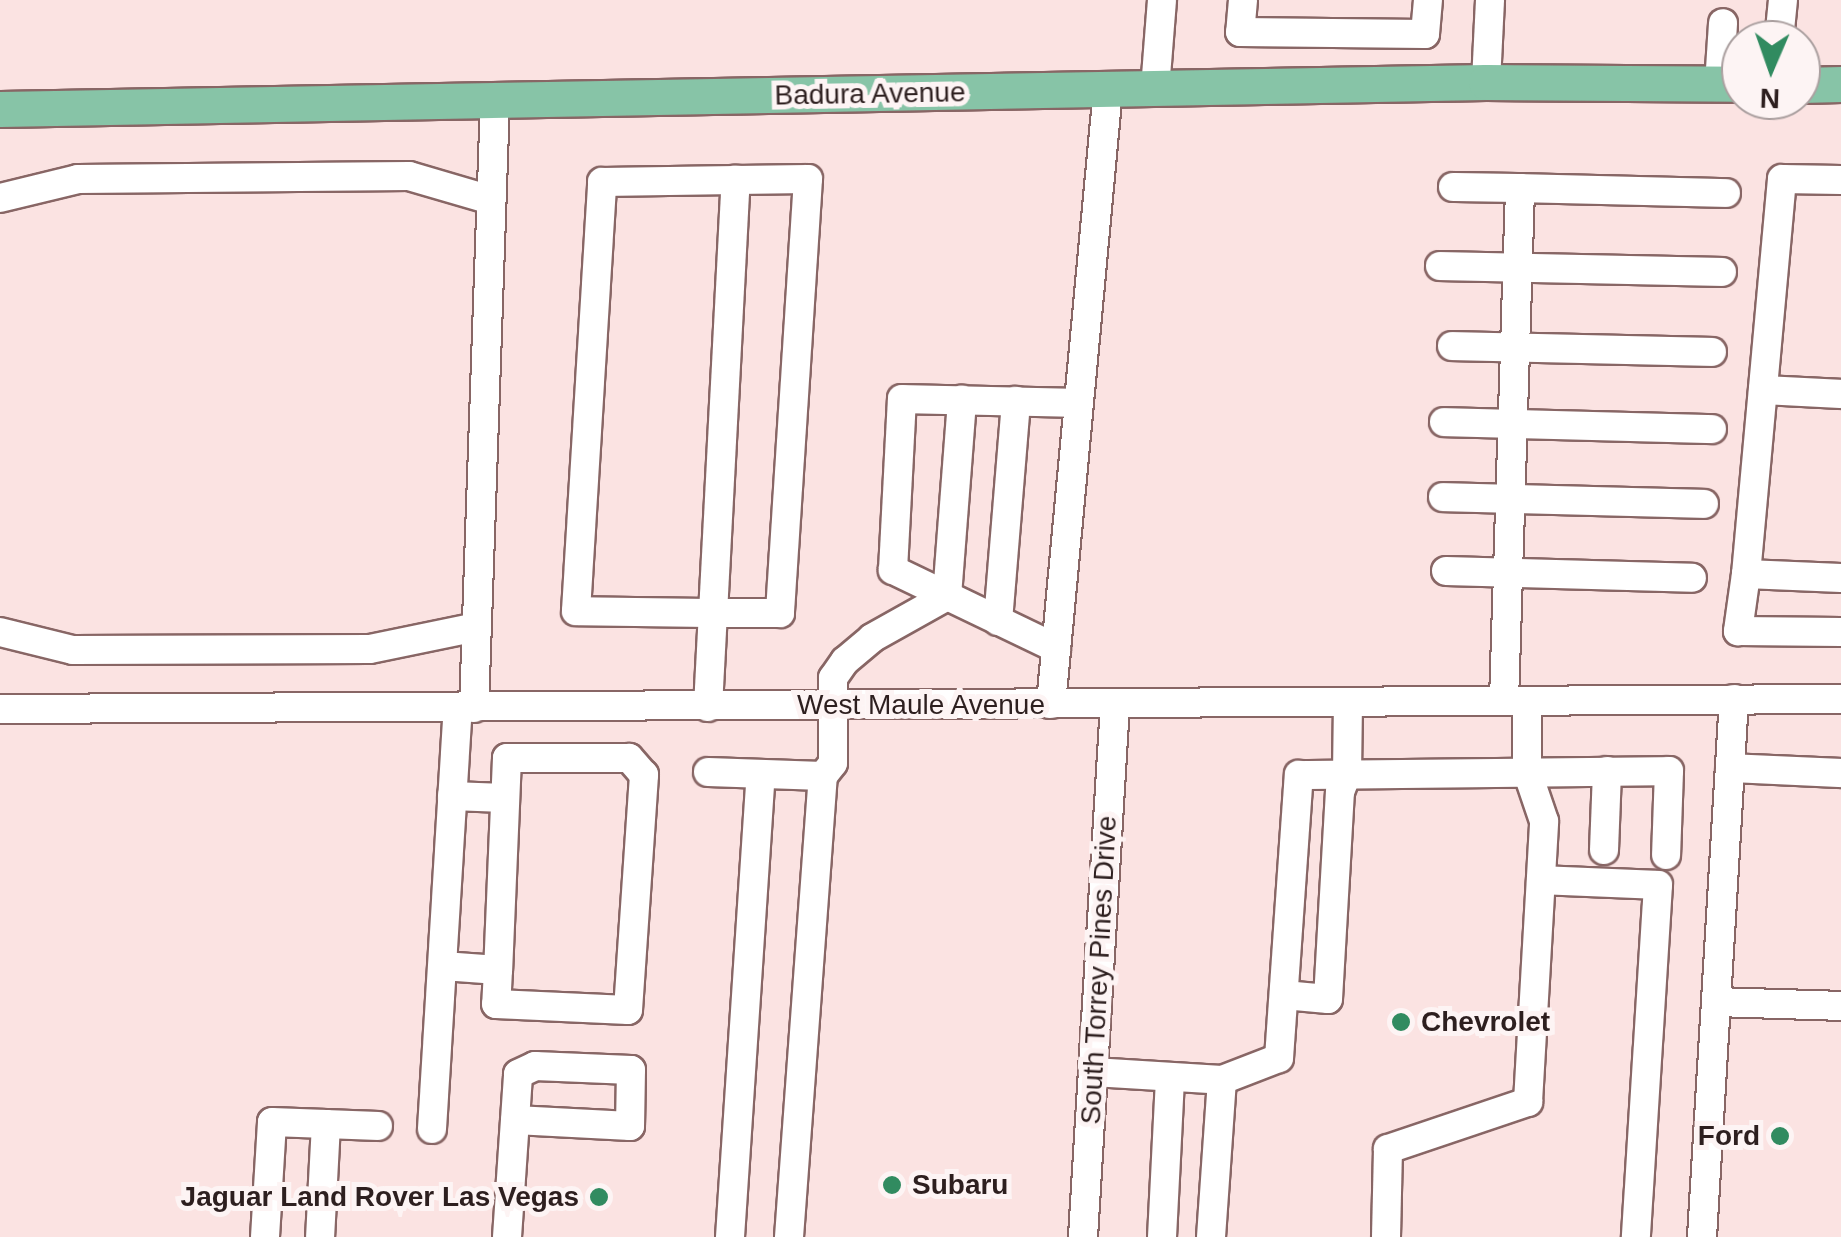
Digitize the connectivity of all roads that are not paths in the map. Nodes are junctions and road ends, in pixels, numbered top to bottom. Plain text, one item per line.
1 (1162, 0) edge
2 (1242, 0) edge
3 (1428, 0) edge
4 (1490, 0) edge
5 (1425, 34) junction
6 (1486, 82) junction
7 (1423, 83) junction
8 (1721, 84) edge
9 (1155, 89) junction
10 (1108, 90) junction
11 (495, 101) junction
12 (0, 109) edge
13 (736, 180) junction
14 (1841, 180) edge
15 (1452, 187) dead end
16 (1520, 188) junction
17 (1726, 194) dead end
18 (0, 198) edge
19 (492, 200) junction
20 (1440, 266) dead end
21 (1518, 268) junction
22 (1722, 272) dead end
23 (1516, 345) junction
24 (1452, 346) dead end
25 (1712, 352) dead end
26 (1763, 390) junction
27 (1841, 394) edge
28 (962, 400) junction
29 (1016, 402) junction
30 (1079, 403) junction
31 (1444, 422) dead end
32 (1513, 423) junction
33 (1712, 429) dead end
34 (1443, 497) dead end
35 (1510, 498) junction
36 (1704, 504) dead end
37 (1446, 570) dead end
38 (1508, 573) junction
39 (1746, 574) junction
40 (1692, 578) dead end
41 (1841, 578) edge
42 (946, 596) junction
43 (713, 613) junction
44 (998, 621) junction
45 (477, 626) junction
46 (0, 632) edge
47 (1841, 632) edge
48 (1056, 648) junction
49 (1841, 698) edge
50 (1734, 699) junction
51 (1515, 701) junction
52 (1348, 702) junction
53 (1051, 704) junction
54 (1115, 704) junction
55 (834, 705) junction
56 (708, 707) junction
57 (466, 708) junction
58 (0, 710) edge
59 (1730, 768) junction
60 (1527, 771) junction
61 (1607, 771) junction
62 (708, 772) dead end
63 (1841, 773) edge
64 (1347, 774) junction
65 (761, 775) junction
66 (823, 776) junction
67 (452, 796) junction
68 (504, 798) junction
69 (1604, 850) dead end
70 (1666, 855) dead end
71 (1541, 880) junction
72 (443, 966) junction
73 (498, 970) junction
74 (1284, 995) junction
75 (1716, 1002) junction
76 (1841, 1006) edge
77 (1093, 1072) junction
78 (1170, 1077) junction
79 (1222, 1080) junction
80 (515, 1120) dead end
81 (326, 1124) junction
82 (378, 1126) dead end
83 (432, 1128) dead end
84 (265, 1237) edge
85 (320, 1237) edge
86 (507, 1237) edge
87 (730, 1237) edge
88 (788, 1237) edge
89 (1083, 1237) edge
90 (1162, 1237) edge
91 (1211, 1237) edge
92 (1386, 1237) edge
93 (1636, 1237) edge
94 (1702, 1237) edge

1 - 9 street
2 - 5 street
3 - 5 street
4 - 6 street
5 - 7 street
6 - 7 main road, Badura Avenue
6 - 8 main road, Badura Avenue
7 - 9 main road, Badura Avenue
9 - 10 main road, Badura Avenue
10 - 11 main road, Badura Avenue
10 - 30 street
11 - 12 main road, Badura Avenue
11 - 19 street
13 - 43 street
13 - 43 street
13 - 43 street
14 - 26 street
15 - 16 street
16 - 17 street
16 - 21 street
18 - 19 street
19 - 45 street
20 - 21 street
21 - 22 street
21 - 23 street
23 - 24 street
23 - 25 street
23 - 32 street
26 - 27 street
26 - 39 street
28 - 29 street
28 - 42 street
28 - 42 street
29 - 30 street
29 - 44 street
30 - 48 street
31 - 32 street
32 - 33 street
32 - 35 street
34 - 35 street
35 - 36 street
35 - 38 street
37 - 38 street
38 - 40 street
38 - 51 street
39 - 41 street
39 - 47 street
42 - 44 street
42 - 55 street
43 - 56 street
44 - 48 street
45 - 46 street
45 - 57 street
48 - 53 street
49 - 50 street, West Maule Avenue
50 - 51 street, West Maule Avenue
50 - 59 street
51 - 52 street, West Maule Avenue
51 - 60 street
52 - 54 street, West Maule Avenue
52 - 64 street
53 - 54 street, West Maule Avenue
53 - 55 street, West Maule Avenue
54 - 77 street, South Torrey Pines Drive
55 - 56 street, West Maule Avenue
55 - 66 street
56 - 57 street, West Maule Avenue
57 - 58 street, West Maule Avenue
57 - 67 street
59 - 63 street
59 - 75 street
60 - 61 street
60 - 64 street
60 - 71 street
61 - 69 street
61 - 70 street
62 - 65 street
64 - 74 street
64 - 74 street
65 - 66 street
65 - 87 street
66 - 88 street
67 - 68 street
67 - 72 street
68 - 73 street
68 - 73 street
71 - 92 street
71 - 93 street
72 - 73 street
72 - 83 street
74 - 79 street
75 - 76 street
75 - 94 street
77 - 78 street
77 - 89 street, South Torrey Pines Drive
78 - 79 street
78 - 90 street
79 - 91 street
80 - 86 street
81 - 82 street
81 - 84 street
81 - 85 street

